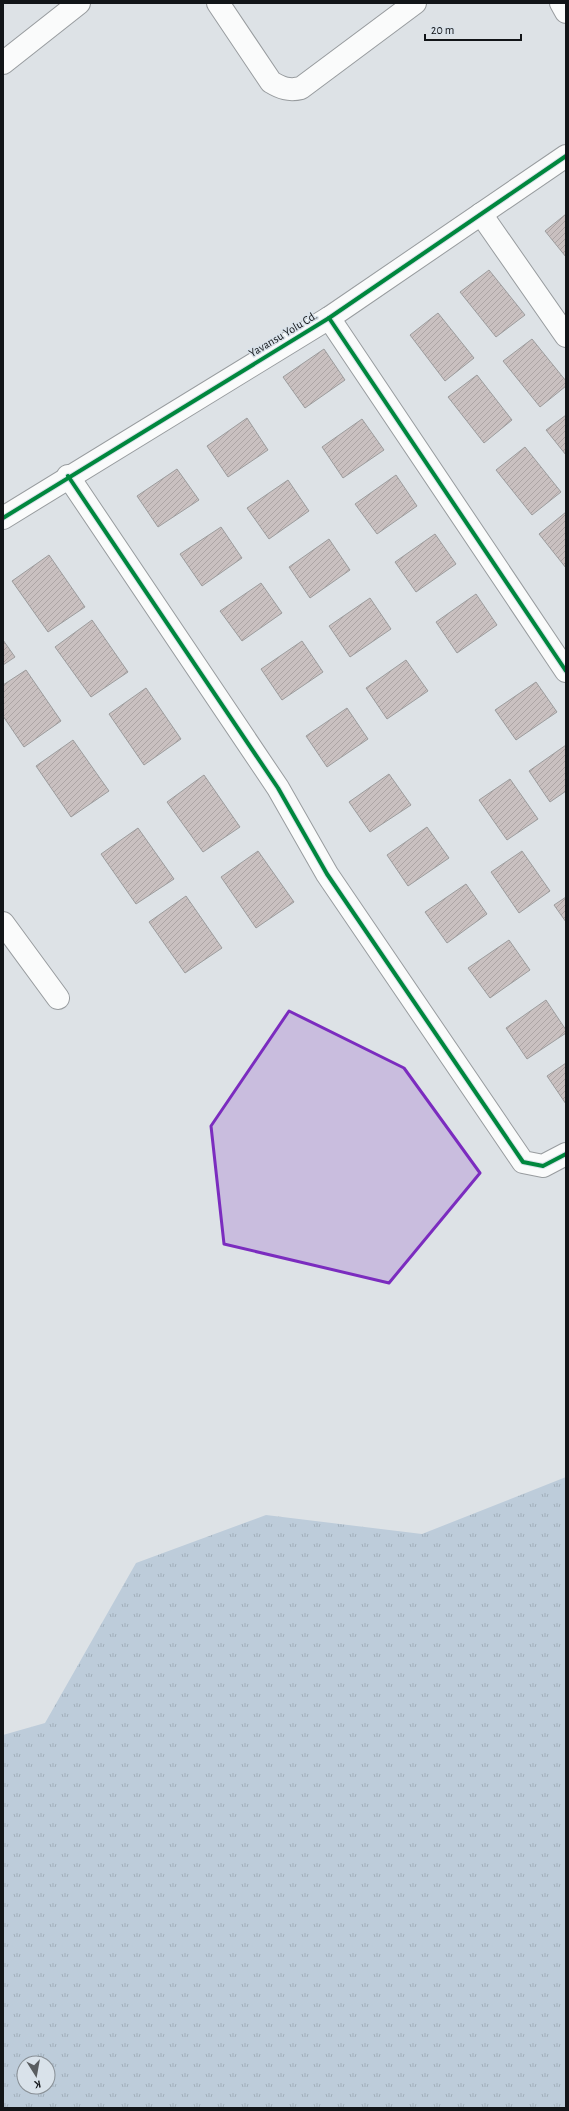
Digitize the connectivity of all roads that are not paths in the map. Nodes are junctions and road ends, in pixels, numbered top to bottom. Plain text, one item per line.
1 (79, 3) edge
2 (218, 3) edge
3 (415, 3) edge
4 (561, 3) edge
5 (566, 12) edge
6 (3, 63) edge
7 (566, 156) edge
8 (481, 214) junction
9 (329, 318) junction
10 (566, 336) edge
11 (68, 476) junction
12 (3, 518) edge
13 (566, 671) edge
14 (3, 923) edge
15 (58, 998) dead end
16 (566, 1154) edge

1 - 6 street
2 - 3 street
4 - 5 street
7 - 8 street, Yavansu Yolu Cd.
8 - 9 street, Yavansu Yolu Cd.
8 - 10 street
9 - 11 street, Yavansu Yolu Cd.
9 - 13 street
11 - 12 street, Yavansu Yolu Cd.
11 - 16 street
14 - 15 street

